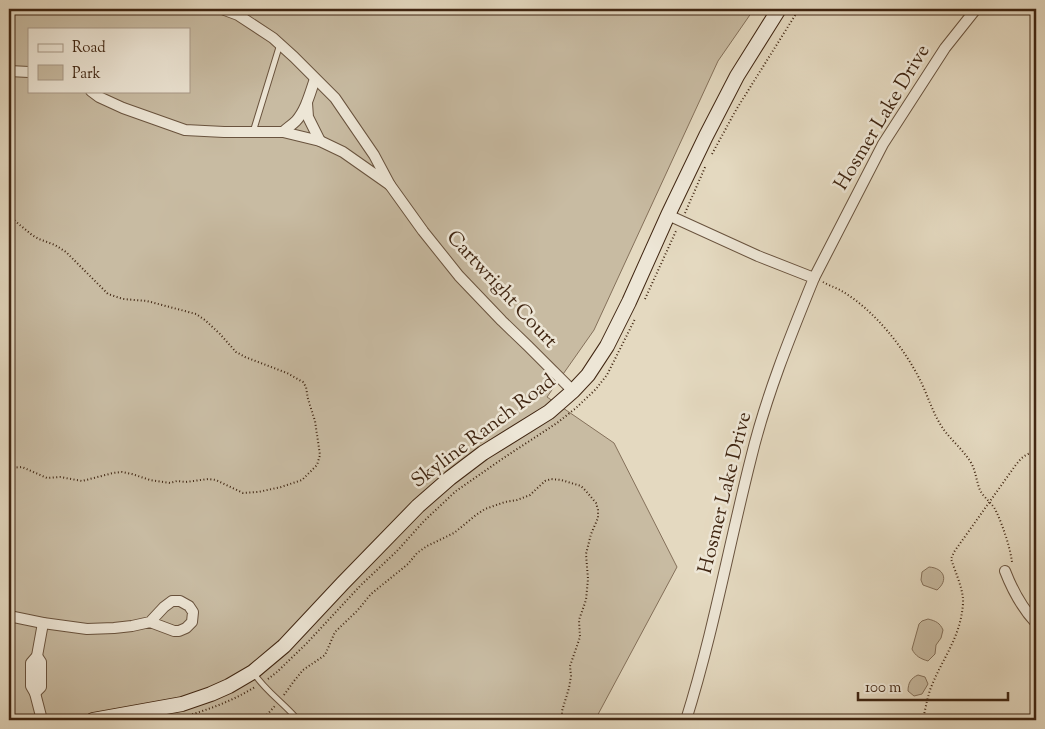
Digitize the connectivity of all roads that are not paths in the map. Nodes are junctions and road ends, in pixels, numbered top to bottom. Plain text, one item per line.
1 (222, 9) edge
2 (779, 9) edge
3 (976, 9) edge
4 (280, 44) junction
5 (9, 71) edge
6 (28, 72) edge
7 (315, 79) junction
8 (92, 92) edge
9 (307, 103) junction
10 (253, 132) junction
11 (283, 132) junction
12 (320, 141) junction
13 (390, 185) junction
14 (668, 215) junction
15 (814, 278) junction
16 (573, 392) junction
17 (1004, 571) road end
18 (9, 616) edge
19 (150, 622) dead end
20 (43, 623) junction
21 (1036, 623) edge
22 (253, 672) junction
23 (42, 720) edge
24 (93, 720) edge
25 (298, 720) edge
26 (686, 720) edge

1 - 4 street, Cartwright Court
2 - 14 street, Skyline Ranch Road
3 - 15 street, Hosmer Lake Drive
4 - 7 street, Cartwright Court
4 - 10 lane
5 - 6 street
7 - 9 street
7 - 13 street, Cartwright Court
8 - 10 street, Cartwright Court
9 - 11 street
9 - 12 street
10 - 11 street, Cartwright Court
11 - 12 street, Cartwright Court
12 - 13 street, Cartwright Court
13 - 16 street, Cartwright Court
14 - 15 street
14 - 16 street, Skyline Ranch Road
15 - 26 street, Hosmer Lake Drive
16 - 22 street, Skyline Ranch Road
17 - 21 street
18 - 20 street
19 - 20 street
20 - 23 street
22 - 24 street, Skyline Ranch Road
22 - 25 lane

